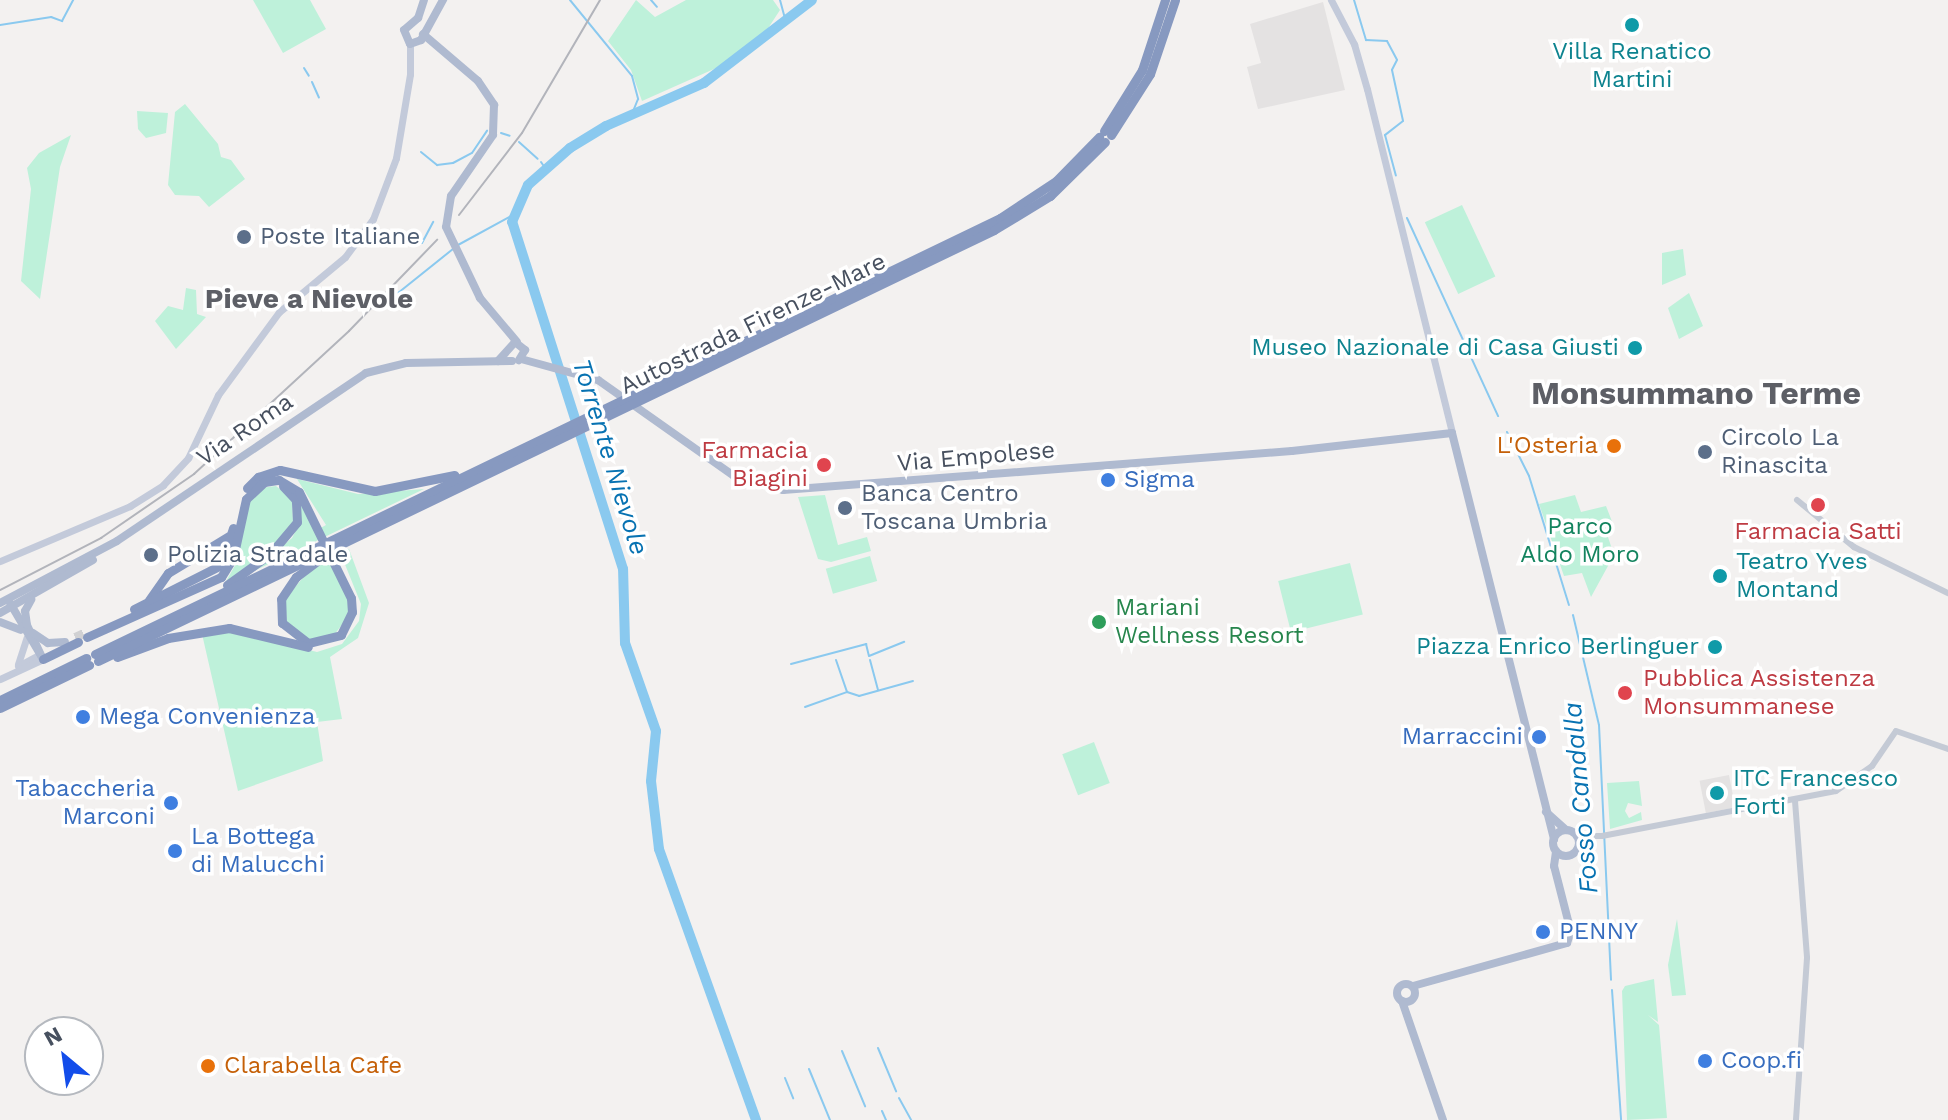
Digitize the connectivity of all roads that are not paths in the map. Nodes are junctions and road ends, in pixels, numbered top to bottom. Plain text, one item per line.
1 (424, 0) edge
2 (1165, 0) edge
3 (1175, 0) edge
4 (1331, 0) edge
5 (441, 1) edge
6 (423, 34) junction
7 (414, 43) junction
8 (436, 51) junction
9 (1105, 136) junction
10 (505, 330) junction
11 (514, 354) junction
12 (406, 363) joint
13 (1452, 433) junction
14 (552, 438) junction
15 (510, 454) junction
16 (269, 477) junction
17 (1797, 500) dead end
18 (429, 501) junction
19 (232, 534) junction
20 (112, 544) junction
21 (0, 561) edge
22 (339, 566) junction
23 (1948, 593) edge
24 (36, 595) junction
25 (0, 603) edge
26 (144, 603) junction
27 (201, 603) junction
28 (12, 604) junction
29 (0, 613) edge
30 (0, 622) edge
31 (27, 631) junction
32 (81, 637) junction
33 (65, 642) junction
34 (41, 656) junction
35 (93, 662) junction
36 (16, 666) junction
37 (0, 676) edge
38 (0, 700) edge
39 (0, 708) edge
40 (1948, 749) edge
41 (1795, 801) junction
42 (1543, 809) junction
43 (1566, 830) junction
44 (1576, 836) junction
45 (1594, 838) junction
46 (1554, 839) junction
47 (1556, 851) junction
48 (1574, 851) junction
49 (1562, 894) junction
50 (1443, 1120) edge
51 (1796, 1120) edge

1 - 7 main road
2 - 9 highway, Autostrada Firenze-Mare
3 - 9 highway, Autostrada Firenze-Mare
4 - 13 main road
5 - 6 main road
6 - 7 main road
6 - 8 main road
7 - 8 main road
7 - 21 main road
8 - 10 main road
9 - 14 highway, Autostrada Firenze-Mare
10 - 11 main road
10 - 11 main road
11 - 12 main road, Via Empolese
11 - 13 main road, Via Empolese
12 - 20 main road, Via Roma
13 - 42 main road
14 - 15 highway, Autostrada Firenze-Mare
14 - 18 highway, Autostrada Firenze-Mare
15 - 16 highway
15 - 27 highway, Autostrada Firenze-Mare
16 - 19 highway
16 - 22 highway
16 - 27 highway
16 - 32 highway
17 - 23 street
18 - 22 highway
18 - 35 highway, Autostrada Firenze-Mare
19 - 26 highway
19 - 26 highway
20 - 24 main road, Via Roma
20 - 28 main road, Via Roma
22 - 35 highway
24 - 28 main road, Via Roma
24 - 31 main road
25 - 28 main road, Via Roma
26 - 32 highway
27 - 35 highway, Autostrada Firenze-Mare
28 - 29 main road, Via Roma
28 - 31 main road
30 - 31 main road
31 - 33 main road
31 - 34 main road
31 - 36 main road
32 - 33 highway
32 - 34 highway
33 - 34 main road
34 - 36 main road
34 - 37 main road
35 - 38 highway, Autostrada Firenze-Mare
35 - 39 highway, Autostrada Firenze-Mare
36 - 37 main road
40 - 41 street
41 - 45 street
41 - 51 street
42 - 43 main road
42 - 46 main road
43 - 44 main road
43 - 46 main road
44 - 45 street
44 - 48 main road
45 - 48 street
46 - 47 main road
47 - 48 main road
47 - 49 main road
48 - 49 main road
49 - 50 main road

